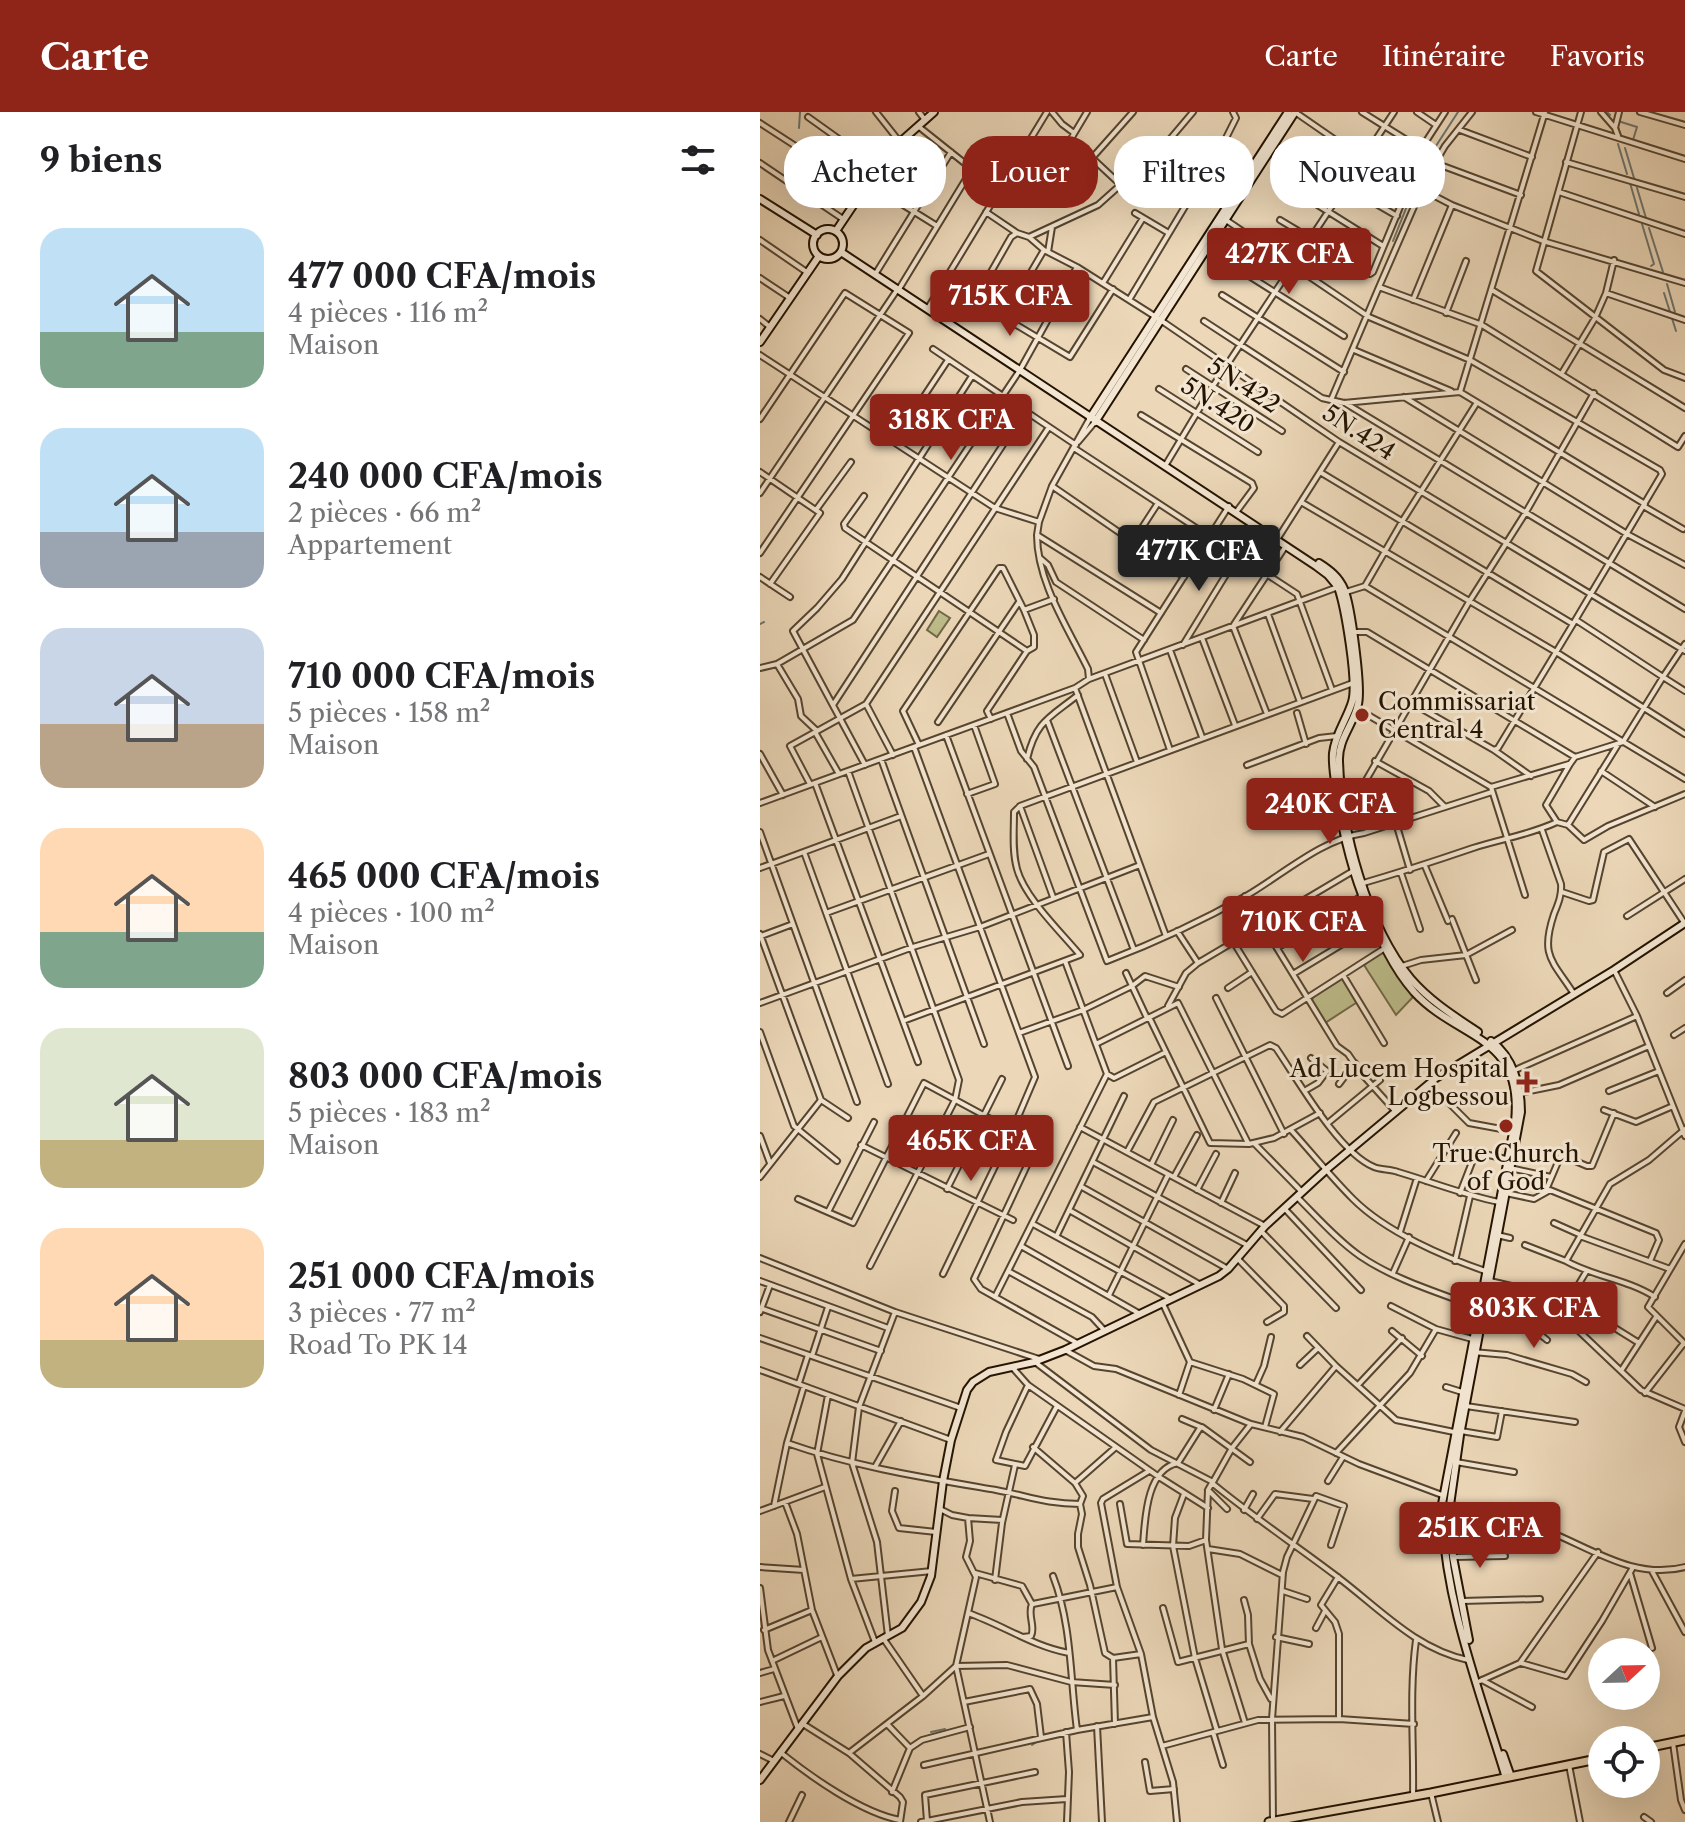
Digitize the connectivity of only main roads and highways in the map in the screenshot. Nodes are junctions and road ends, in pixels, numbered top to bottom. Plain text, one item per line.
1 (934, 112) edge
2 (1288, 112) edge
3 (1295, 112) edge
4 (1276, 136) edge
5 (1278, 136) edge
6 (1270, 147) edge
7 (760, 199) edge
8 (836, 231) junction
9 (817, 235) junction
10 (841, 252) junction
11 (819, 256) junction
12 (760, 342) edge
13 (1092, 418) junction
14 (1228, 508) junction
15 (1341, 591) junction
16 (1349, 632) junction
17 (1354, 706) junction
18 (1346, 836) junction
19 (1360, 884) junction
20 (1685, 923) edge
21 (1493, 1045) junction
22 (1500, 1052) junction
23 (1488, 1275) junction
24 (1473, 1352) junction
25 (1457, 1431) junction
26 (1446, 1504) junction
27 (1685, 1740) edge
28 (1660, 1745) edge
29 (1588, 1761) edge
30 (1508, 1777) junction
31 (760, 1780) edge
32 (1274, 1822) edge

1 - 8 main road
2 - 4 main road
3 - 5 main road
6 - 13 main road
7 - 9 main road
8 - 9 main road
8 - 10 main road
9 - 11 main road
10 - 11 main road
10 - 13 main road
11 - 12 main road
13 - 14 main road
14 - 15 main road
14 - 15 main road
15 - 16 main road
16 - 17 main road
16 - 17 main road
17 - 18 main road
17 - 18 main road
18 - 19 main road
18 - 19 main road
19 - 21 main road
19 - 21 main road
20 - 21 main road
21 - 22 main road
21 - 31 main road
22 - 23 main road
22 - 23 main road
23 - 24 main road
23 - 24 main road
24 - 25 main road
24 - 25 main road
25 - 26 main road
25 - 26 main road
26 - 30 main road
26 - 30 main road
27 - 28 main road
29 - 30 main road
30 - 32 main road

